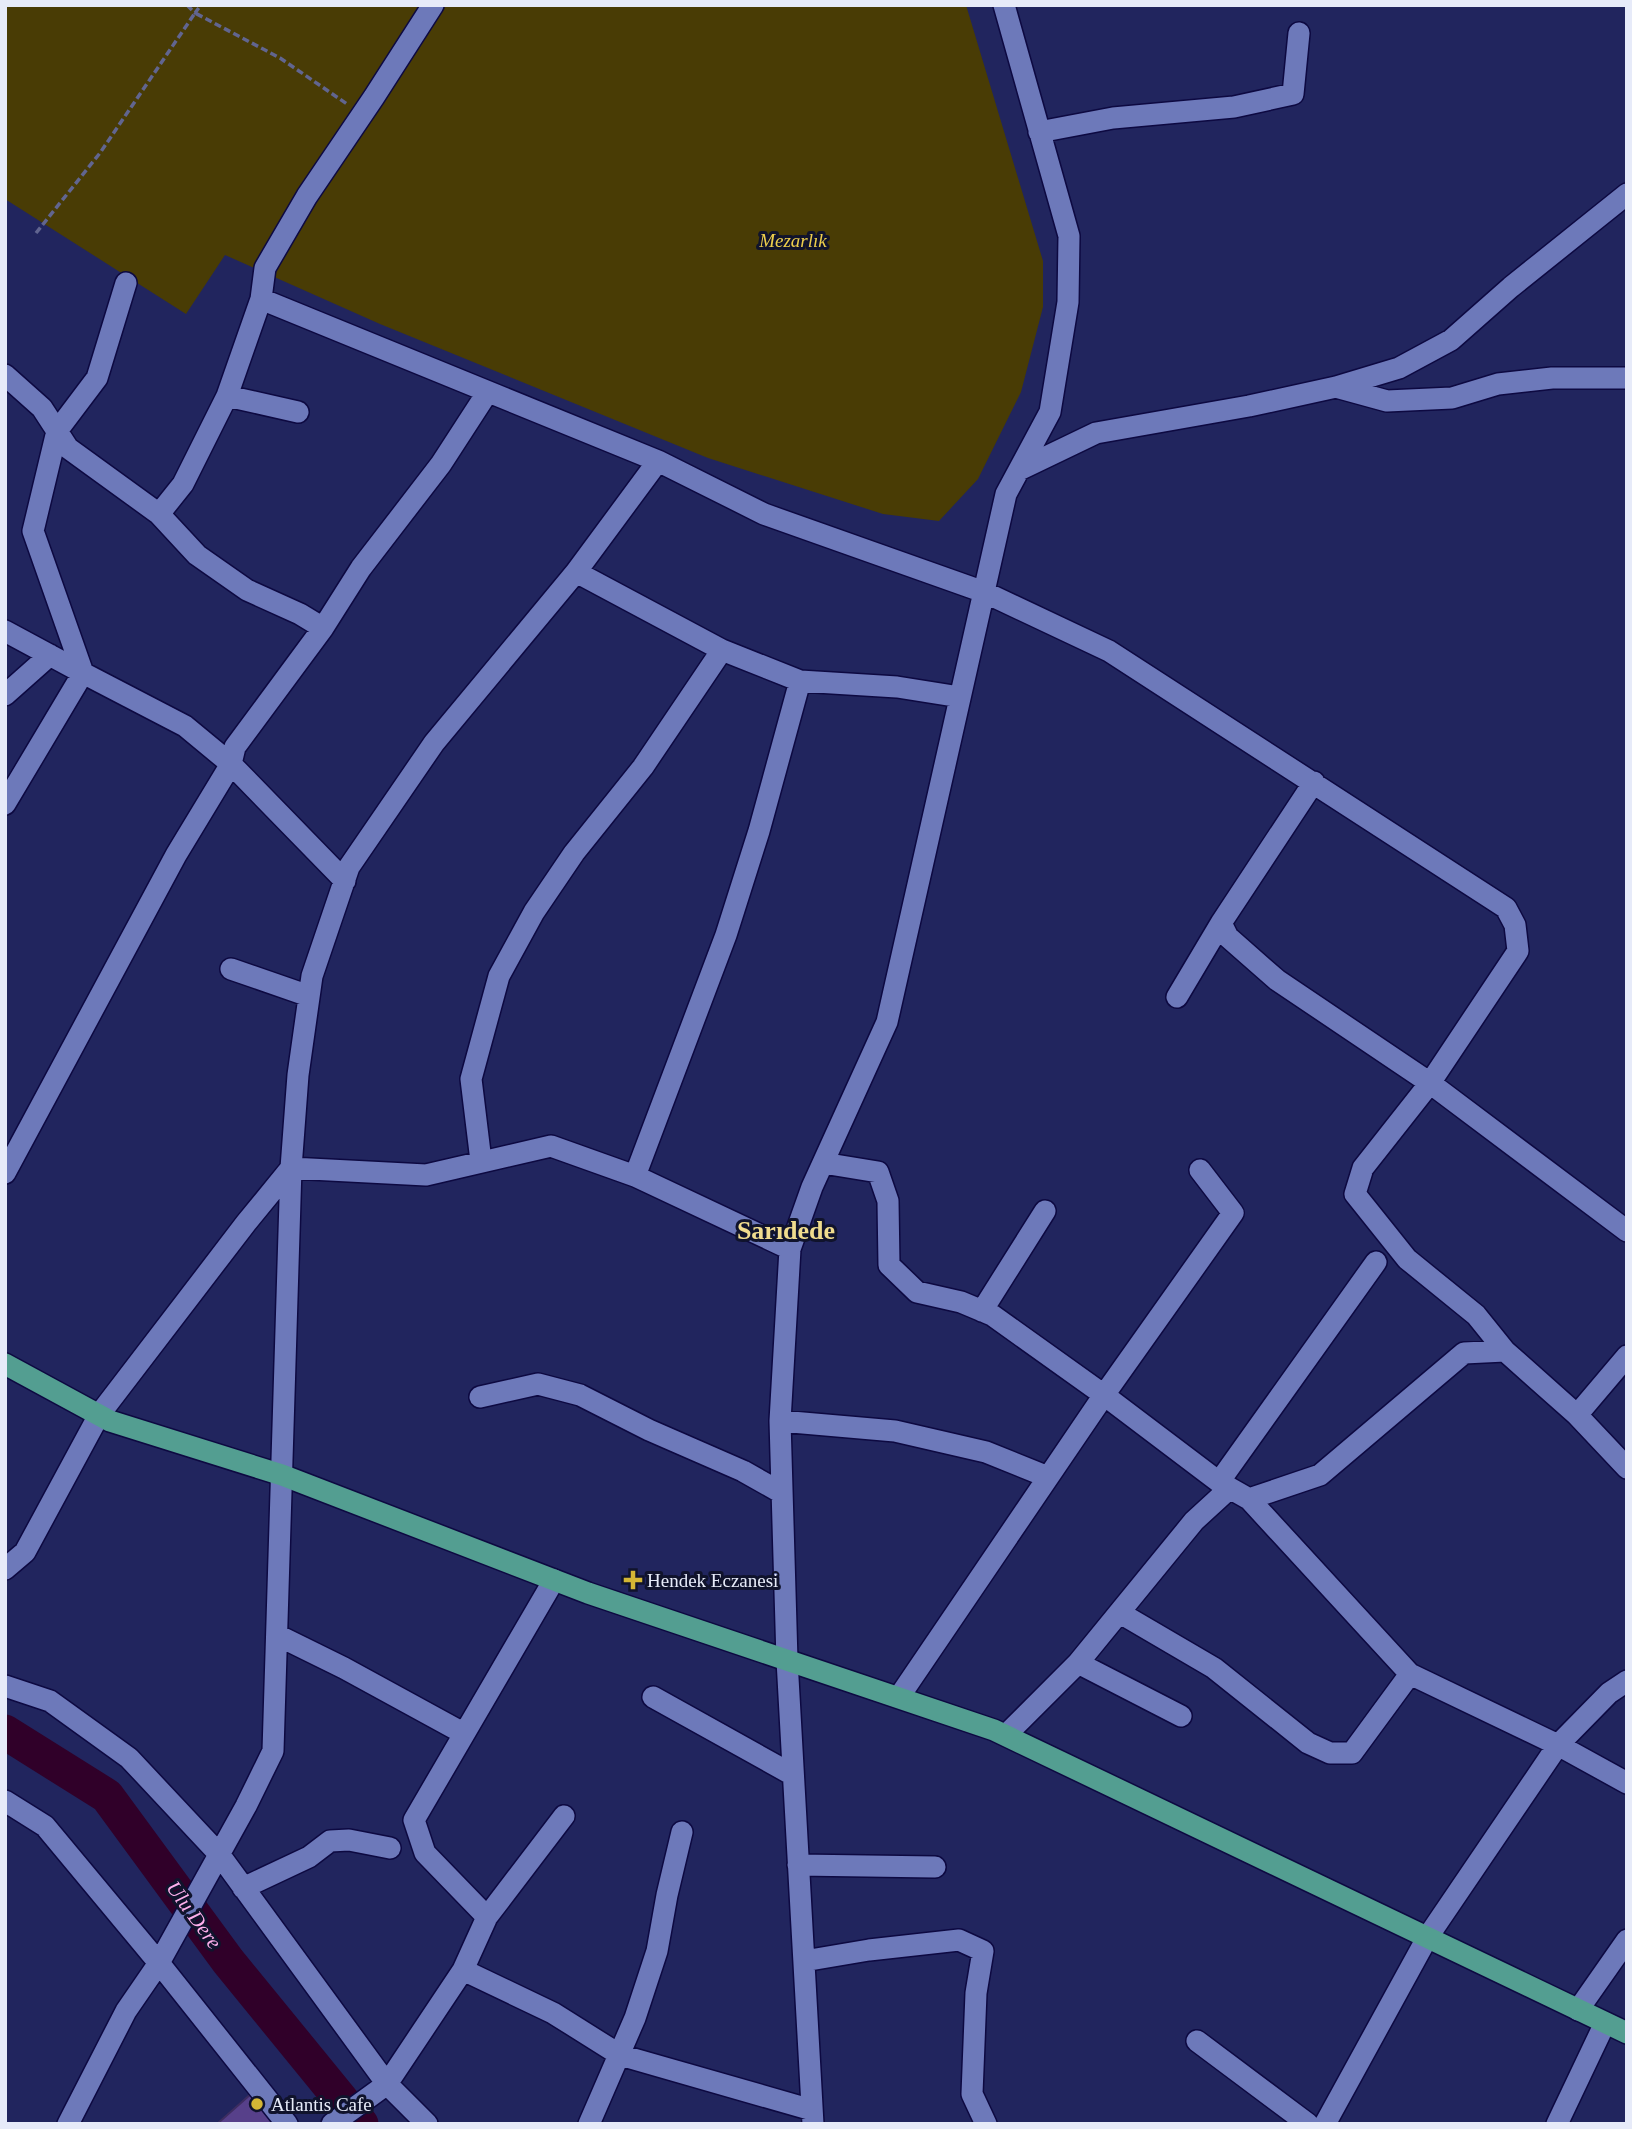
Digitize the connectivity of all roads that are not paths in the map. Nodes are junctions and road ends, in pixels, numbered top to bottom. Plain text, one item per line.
1 (433, 5) edge
2 (1003, 5) edge
3 (1299, 33) dead end
4 (1039, 132) junction
5 (1627, 194) edge
6 (126, 283) dead end
7 (261, 299) junction
8 (5, 375) edge
9 (1627, 378) edge
10 (1336, 387) junction
11 (487, 393) junction
12 (227, 396) junction
13 (298, 412) dead end
14 (57, 431) junction
15 (658, 461) junction
16 (1019, 470) junction
17 (159, 514) junction
18 (576, 572) junction
19 (984, 593) junction
20 (323, 628) junction
21 (5, 631) edge
22 (722, 650) junction
23 (50, 655) junction
24 (83, 673) junction
25 (800, 681) junction
26 (5, 695) edge
27 (960, 697) junction
28 (231, 764) junction
29 (1314, 782) junction
30 (6, 799) edge
31 (345, 881) junction
32 (1221, 923) junction
33 (231, 969) dead end
34 (309, 996) junction
35 (1177, 997) dead end
36 (1430, 1083) junction
37 (481, 1161) junction
38 (822, 1163) junction
39 (291, 1168) junction
40 (1200, 1170) dead end
41 (5, 1173) edge
42 (635, 1176) junction
43 (1045, 1211) dead end
44 (1627, 1231) edge
45 (790, 1249) junction
46 (1376, 1262) dead end
47 (982, 1311) junction
48 (1505, 1351) junction
49 (1627, 1356) edge
50 (5, 1364) edge
51 (1104, 1395) junction
52 (480, 1397) dead end
53 (99, 1415) junction
54 (1577, 1416) junction
55 (780, 1421) junction
56 (1627, 1468) edge
57 (282, 1475) junction
58 (1048, 1477) junction
59 (1233, 1490) junction
60 (782, 1493) junction
61 (5, 1569) edge
62 (554, 1580) junction
63 (1121, 1613) junction
64 (277, 1635) junction
65 (787, 1660) junction
66 (1078, 1663) junction
67 (1410, 1674) junction
68 (1627, 1681) edge
69 (5, 1686) edge
70 (653, 1697) dead end
71 (899, 1697) junction
72 (1181, 1716) dead end
73 (463, 1733) junction
74 (1006, 1735) junction
75 (1558, 1745) junction
76 (793, 1775) junction
77 (1627, 1783) edge
78 (5, 1801) edge
79 (564, 1816) dead end
80 (682, 1832) dead end
81 (390, 1848) dead end
82 (219, 1854) junction
83 (798, 1865) junction
84 (935, 1867) dead end
85 (243, 1888) junction
86 (487, 1917) junction
87 (1427, 1938) junction
88 (1627, 1940) edge
89 (804, 1961) junction
90 (159, 1963) junction
91 (463, 1970) junction
92 (1578, 2010) junction
93 (1605, 2023) junction
94 (1627, 2034) edge
95 (1198, 2041) dead end
96 (620, 2055) junction
97 (387, 2084) junction
98 (813, 2117) edge
99 (68, 2124) edge
100 (287, 2124) edge
101 (331, 2124) edge
102 (427, 2124) edge
103 (589, 2124) edge
104 (986, 2124) edge
105 (1308, 2124) edge
106 (1325, 2124) edge
107 (1557, 2124) edge

1 - 7 street
2 - 4 street
3 - 4 street
4 - 16 street
5 - 10 street
6 - 14 street
7 - 11 street
7 - 12 street
8 - 14 street
9 - 10 street
10 - 16 street
11 - 15 street
11 - 20 street
12 - 13 street
12 - 17 street
14 - 17 street
14 - 24 street
15 - 18 street
15 - 19 street
16 - 19 street
17 - 20 street
18 - 22 street
18 - 31 street
19 - 27 street
19 - 29 street
20 - 28 street
21 - 23 street
22 - 25 street
22 - 37 street
23 - 24 street
23 - 26 street
24 - 28 street
24 - 30 street
25 - 27 street
25 - 42 street
27 - 38 street
28 - 31 street
28 - 41 street
29 - 32 street
29 - 36 street
31 - 34 street
32 - 35 street
32 - 36 street
33 - 34 street
34 - 39 street
36 - 44 street
36 - 48 street
37 - 39 street
37 - 42 street
38 - 45 street
38 - 47 street
39 - 53 street
39 - 57 street
40 - 51 street
42 - 45 street
43 - 47 street
45 - 55 street
46 - 59 street
47 - 51 street
48 - 54 street
48 - 59 street
49 - 54 street
50 - 53 main road
51 - 58 street
51 - 59 street
52 - 60 street
53 - 57 main road
53 - 61 street
54 - 56 street
55 - 58 street
55 - 60 street
57 - 62 main road
57 - 64 street
58 - 71 street
59 - 63 street
59 - 67 street
60 - 65 street
62 - 65 main road
62 - 73 street
63 - 66 street
63 - 67 street
64 - 73 street
64 - 82 street
65 - 71 main road
65 - 76 street
66 - 72 street
66 - 74 street
67 - 75 street
68 - 75 street
69 - 82 street
70 - 76 street
71 - 74 main road
73 - 86 street
74 - 87 main road
75 - 77 street
75 - 87 street
76 - 83 street
78 - 90 street
79 - 86 street
80 - 96 street
81 - 85 street
82 - 85 street
82 - 90 street
83 - 84 street
83 - 89 street
85 - 97 street
86 - 91 street
87 - 92 main road
87 - 106 street
88 - 92 street
89 - 98 street
89 - 104 street
90 - 99 street
90 - 100 street
91 - 96 street
91 - 97 street
92 - 93 main road
93 - 94 main road
93 - 107 street
95 - 105 street
96 - 98 street
96 - 103 street
97 - 101 street
97 - 102 street

